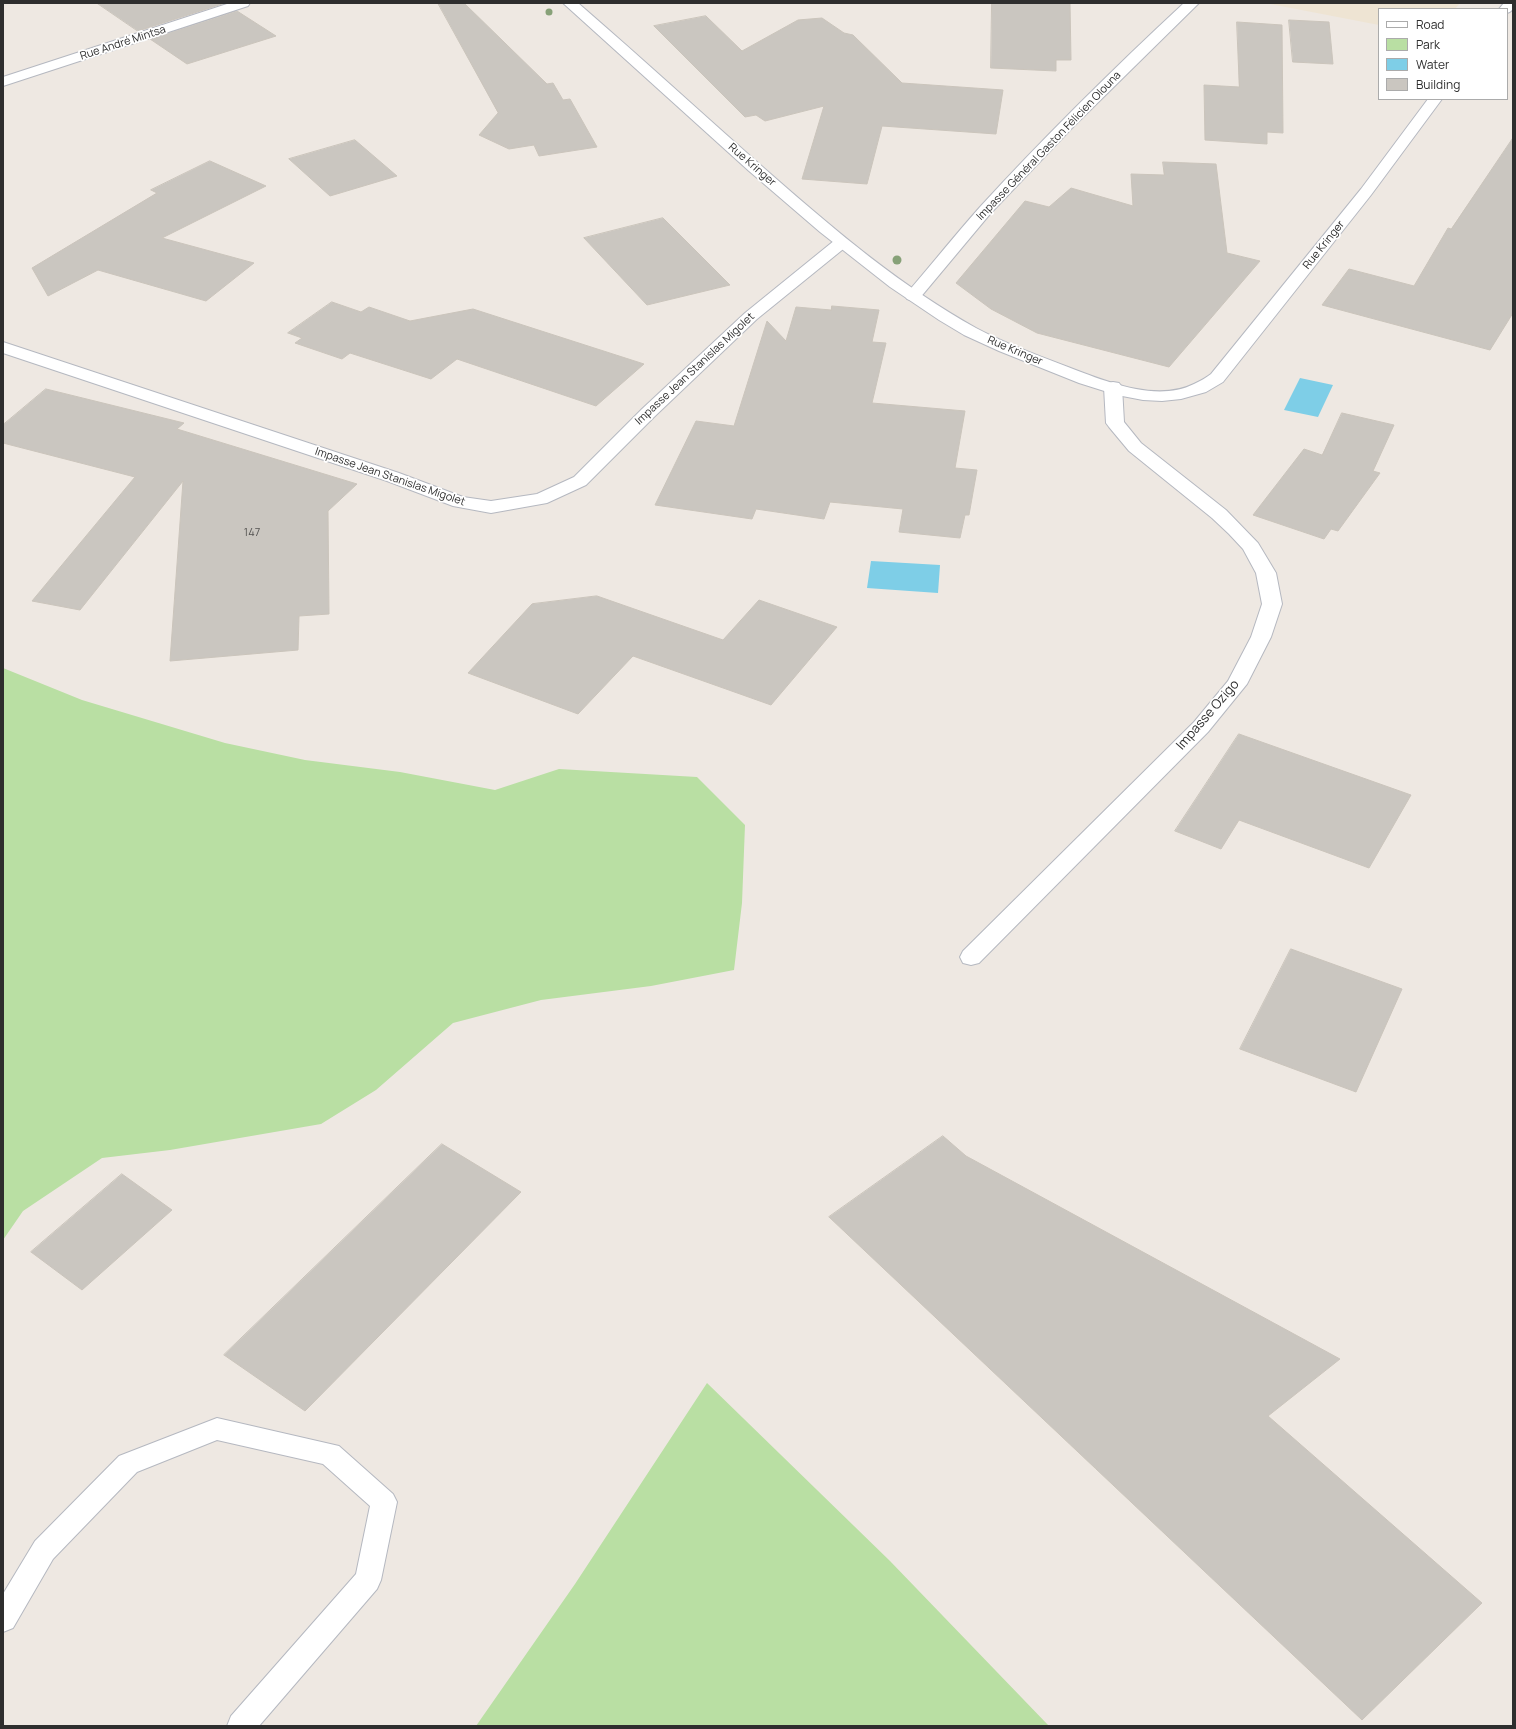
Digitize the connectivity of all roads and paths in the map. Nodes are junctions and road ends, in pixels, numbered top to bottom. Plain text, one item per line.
1 (243, 3) edge
2 (570, 3) edge
3 (1192, 3) edge
4 (3, 82) edge
5 (1434, 100) edge
6 (841, 243) junction
7 (913, 296) junction
8 (3, 347) edge
9 (1113, 388) junction
10 (971, 957) dead end
11 (3, 1619) edge
12 (241, 1726) edge

1 - 4 street, Rue André Mintsa
2 - 6 street, Rue Kringer
3 - 7 street, Impasse Général Gaston Félicien Olouna
5 - 9 street, Rue Kringer
6 - 7 street, Rue Kringer
6 - 8 street, Impasse Jean Stanislas Migolet
7 - 9 street, Rue Kringer
9 - 10 street, Impasse Ozigo
11 - 12 lane

